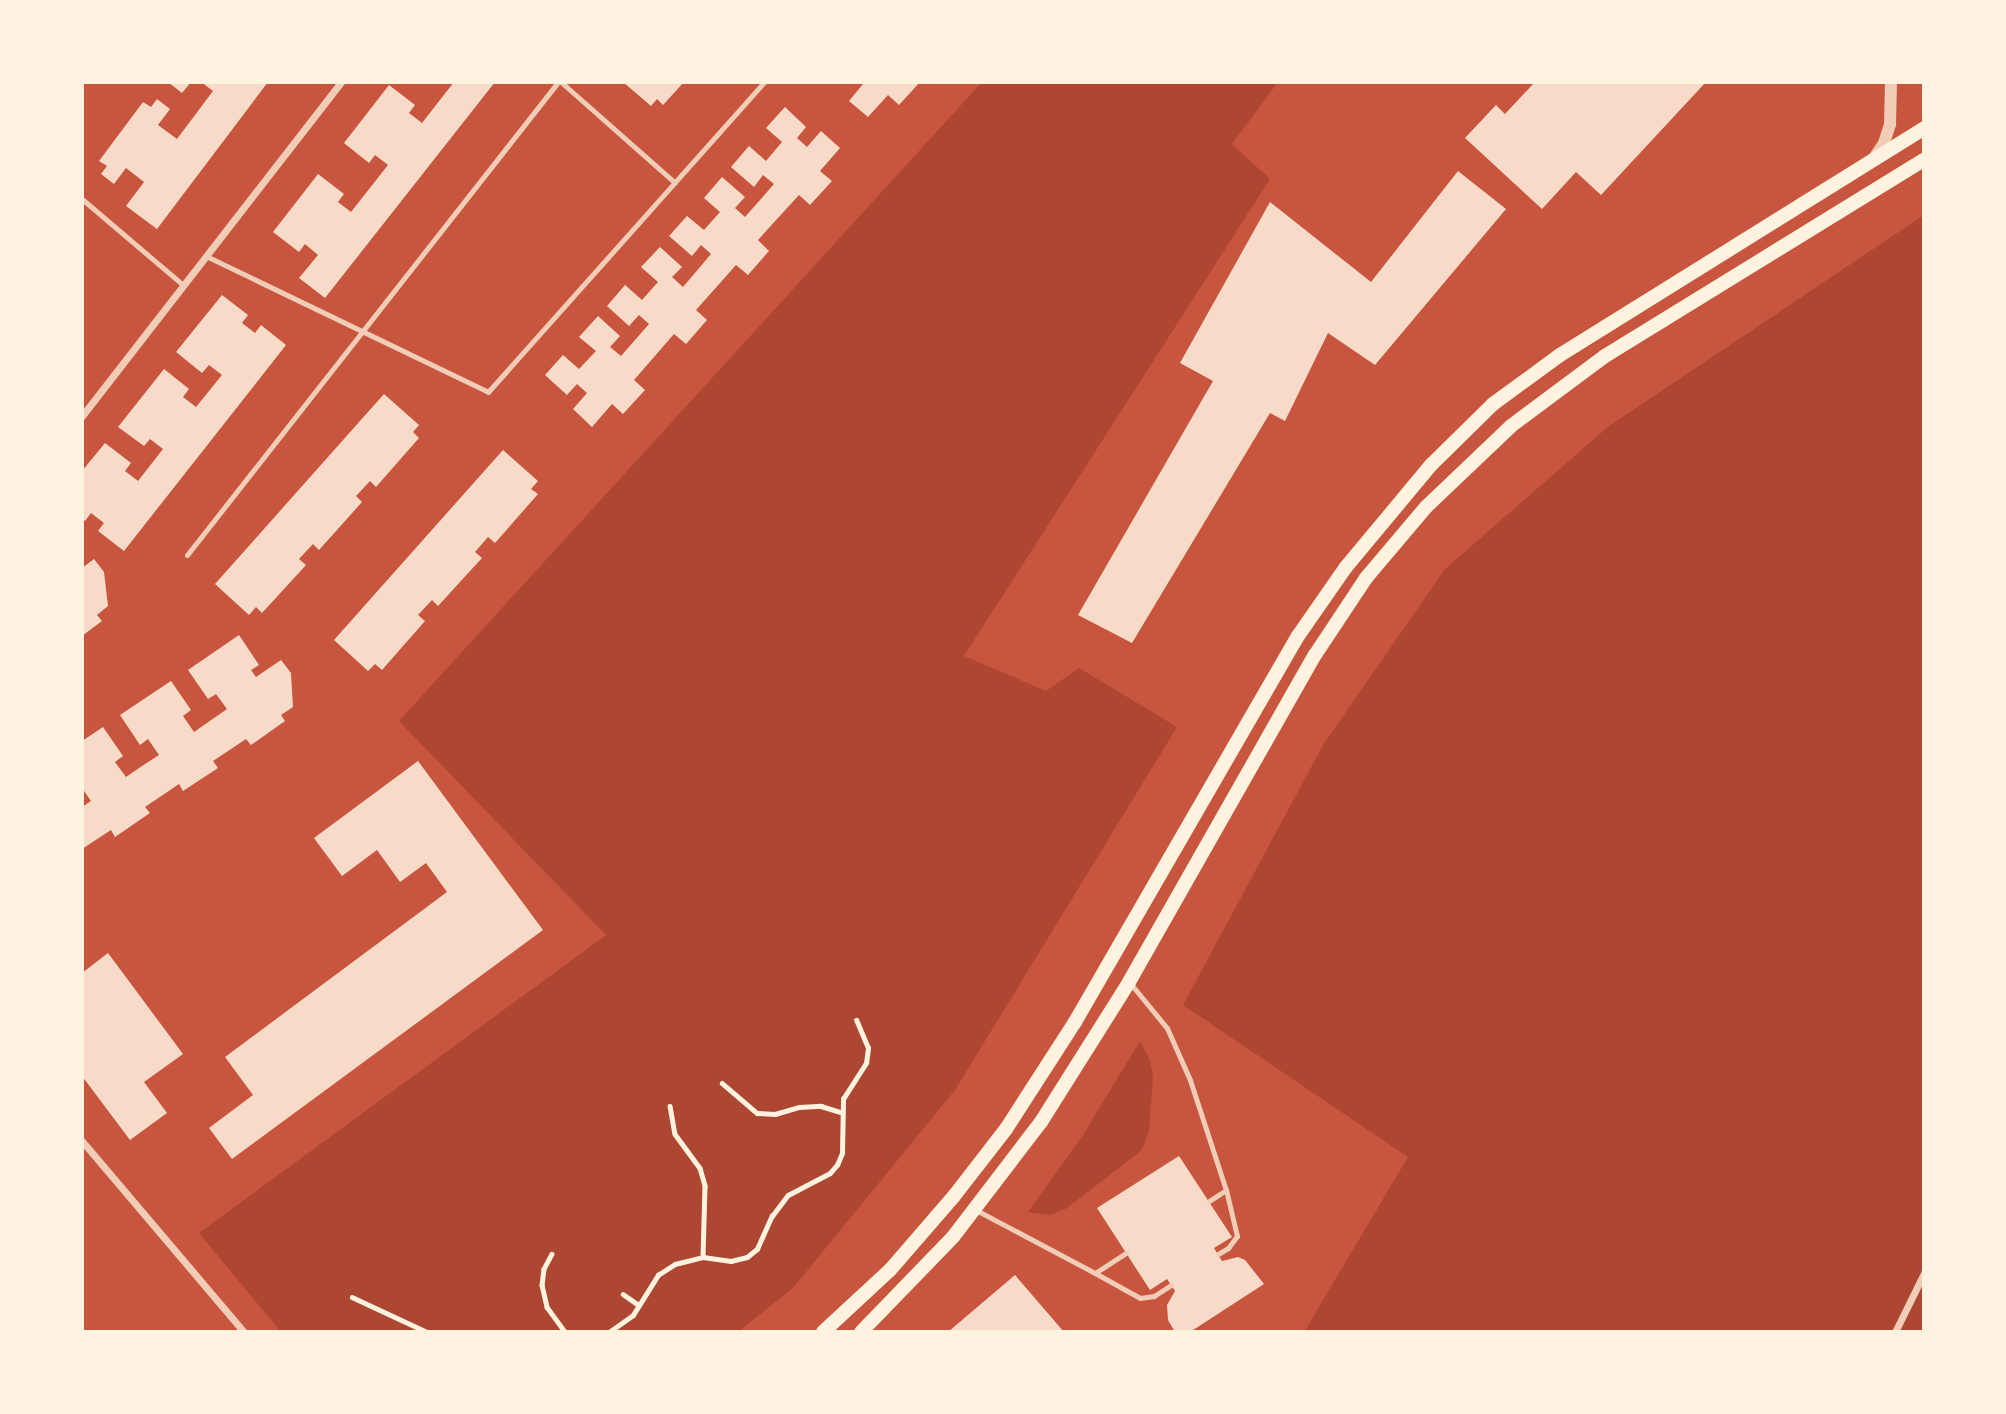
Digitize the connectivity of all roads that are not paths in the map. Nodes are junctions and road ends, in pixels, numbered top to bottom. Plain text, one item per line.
1 (341, 82) edge
2 (560, 82) edge
3 (764, 82) edge
4 (1891, 82) edge
5 (1924, 128) edge
6 (1924, 160) edge
7 (1871, 161) junction
8 (675, 183) junction
9 (82, 199) edge
10 (206, 256) junction
11 (183, 285) junction
12 (362, 331) junction
13 (82, 415) edge
14 (187, 555) dead end
15 (1129, 982) junction
16 (82, 1141) edge
17 (1226, 1190) junction
18 (1209, 1201) dead end
19 (976, 1210) junction
20 (1126, 1253) dead end
21 (1218, 1254) dead end
22 (1095, 1273) junction
23 (1924, 1273) edge
24 (1171, 1285) dead end
25 (244, 1332) edge
26 (823, 1332) edge
27 (861, 1332) edge
28 (1895, 1332) edge

1 - 10 street
2 - 8 lane
2 - 12 lane
3 - 8 lane
4 - 7 street
5 - 7 main road
6 - 15 main road
7 - 26 main road
8 - 12 lane
9 - 11 lane
10 - 11 street
10 - 12 lane
11 - 13 street
12 - 14 lane
15 - 17 lane
15 - 19 main road
16 - 25 street
17 - 18 lane
17 - 21 lane
19 - 22 lane
19 - 27 main road
20 - 22 lane
22 - 24 lane
23 - 28 street

